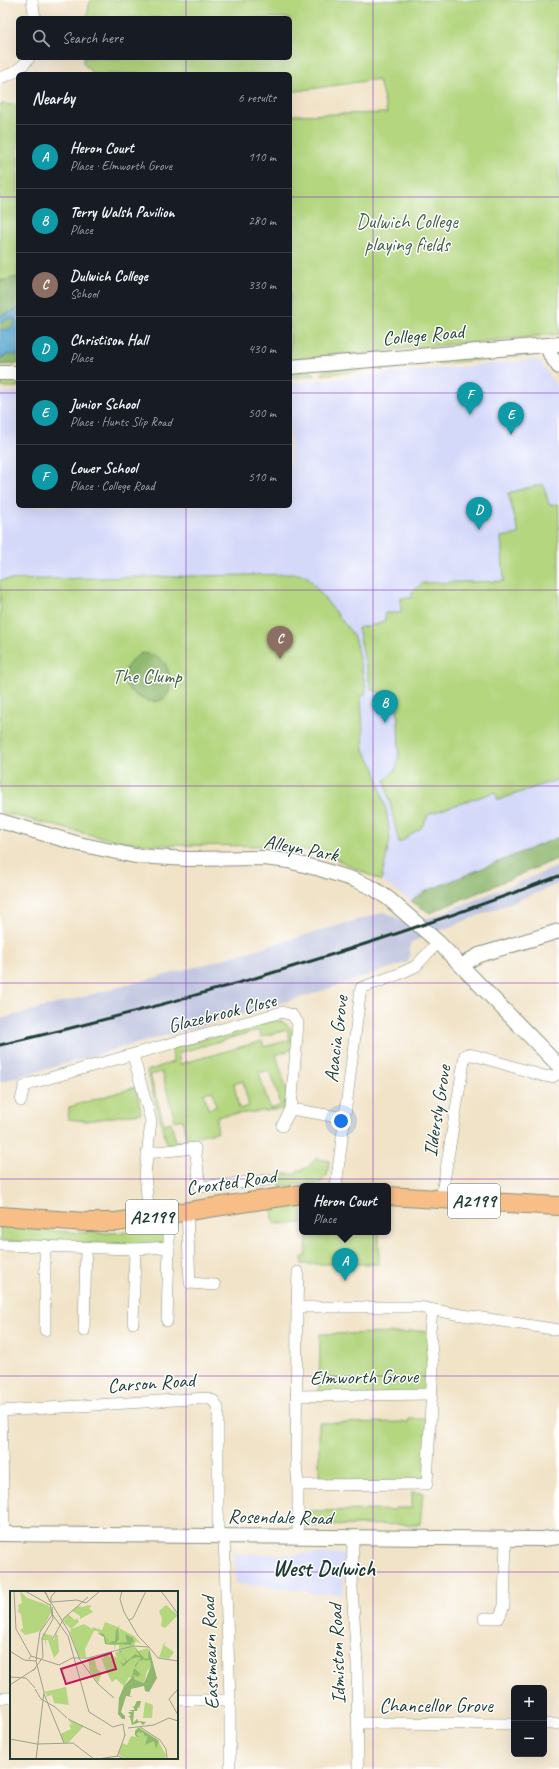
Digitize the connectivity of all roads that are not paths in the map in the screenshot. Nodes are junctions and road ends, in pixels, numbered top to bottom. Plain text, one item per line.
1 (32, 0) edge
2 (36, 16) edge
3 (27, 60) edge
4 (0, 78) edge
5 (553, 345) edge
6 (292, 367) edge
7 (559, 367) edge
8 (0, 373) edge
9 (16, 373) edge
10 (0, 821) edge
11 (559, 931) edge
12 (438, 942) junction
13 (462, 967) junction
14 (133, 1055) junction
15 (559, 1066) edge
16 (559, 1073) edge
17 (21, 1102) dead end
18 (291, 1109) junction
19 (344, 1118) junction
20 (282, 1126) dead end
21 (147, 1153) junction
22 (268, 1180) dead end
23 (336, 1183) edge
24 (299, 1194) edge
25 (391, 1196) edge
26 (441, 1199) junction
27 (559, 1206) edge
28 (186, 1211) junction
29 (168, 1214) junction
30 (0, 1216) edge
31 (149, 1218) junction
32 (0, 1245) edge
33 (45, 1246) junction
34 (86, 1247) junction
35 (169, 1247) junction
36 (135, 1249) junction
37 (298, 1272) dead end
38 (215, 1285) dead end
39 (297, 1307) junction
40 (432, 1310) junction
41 (167, 1322) dead end
42 (133, 1323) dead end
43 (45, 1330) dead end
44 (559, 1330) edge
45 (84, 1331) dead end
46 (432, 1394) junction
47 (296, 1396) junction
48 (0, 1411) edge
49 (298, 1485) junction
50 (2, 1534) edge
51 (221, 1536) junction
52 (298, 1537) junction
53 (559, 1537) edge
54 (353, 1538) junction
55 (506, 1538) junction
56 (484, 1618) dead end
57 (178, 1700) edge
58 (230, 1700) junction
59 (358, 1723) junction
60 (511, 1724) edge
61 (547, 1724) edge
62 (559, 1724) edge
63 (230, 1769) edge
64 (358, 1769) edge

1 - 2 street
3 - 4 street
5 - 6 street, College Road
5 - 7 street
8 - 9 street
10 - 12 street, Alleyn Park
11 - 13 street
12 - 13 street, Alleyn Park
12 - 19 street, Acacia Grove
13 - 15 street, Alleyn Park
14 - 17 street, Glazebrook Close
14 - 18 street, Glazebrook Close
14 - 21 street
16 - 26 street, Ildersly Grove
18 - 19 street
18 - 20 street
19 - 23 street, Acacia Grove
21 - 22 street
21 - 31 street
24 - 28 main road, Croxted Road / A2199
25 - 26 main road, A2199
26 - 27 main road, A2199
28 - 29 main road, Croxted Road / A2199
28 - 38 street
29 - 31 main road, Croxted Road / A2199
29 - 35 street
30 - 31 main road, Croxted Road / A2199
32 - 33 street
33 - 34 street
33 - 43 street
34 - 36 street
34 - 45 street
35 - 36 street
35 - 41 street
36 - 42 street
37 - 39 street, Elmworth Grove
39 - 40 street
39 - 47 street, Elmworth Grove
40 - 44 street
40 - 46 street, Elmworth Grove
46 - 47 street, Elmworth Grove
46 - 49 street, Elmworth Grove
47 - 49 street, Elmworth Grove
48 - 50 street, Carson Road
48 - 51 street, Carson Road
49 - 52 street, Elmworth Grove
50 - 51 street, Rosendale Road
51 - 52 street, Rosendale Road
51 - 58 street, Eastmearn Road
52 - 54 street, Rosendale Road
53 - 55 street, Rosendale Road
54 - 55 street, Rosendale Road
54 - 59 street, Idmiston Road
55 - 56 street
57 - 58 street
58 - 63 street, Eastmearn Road
59 - 60 street, Chancellor Grove
59 - 64 street, Idmiston Road
61 - 62 street

